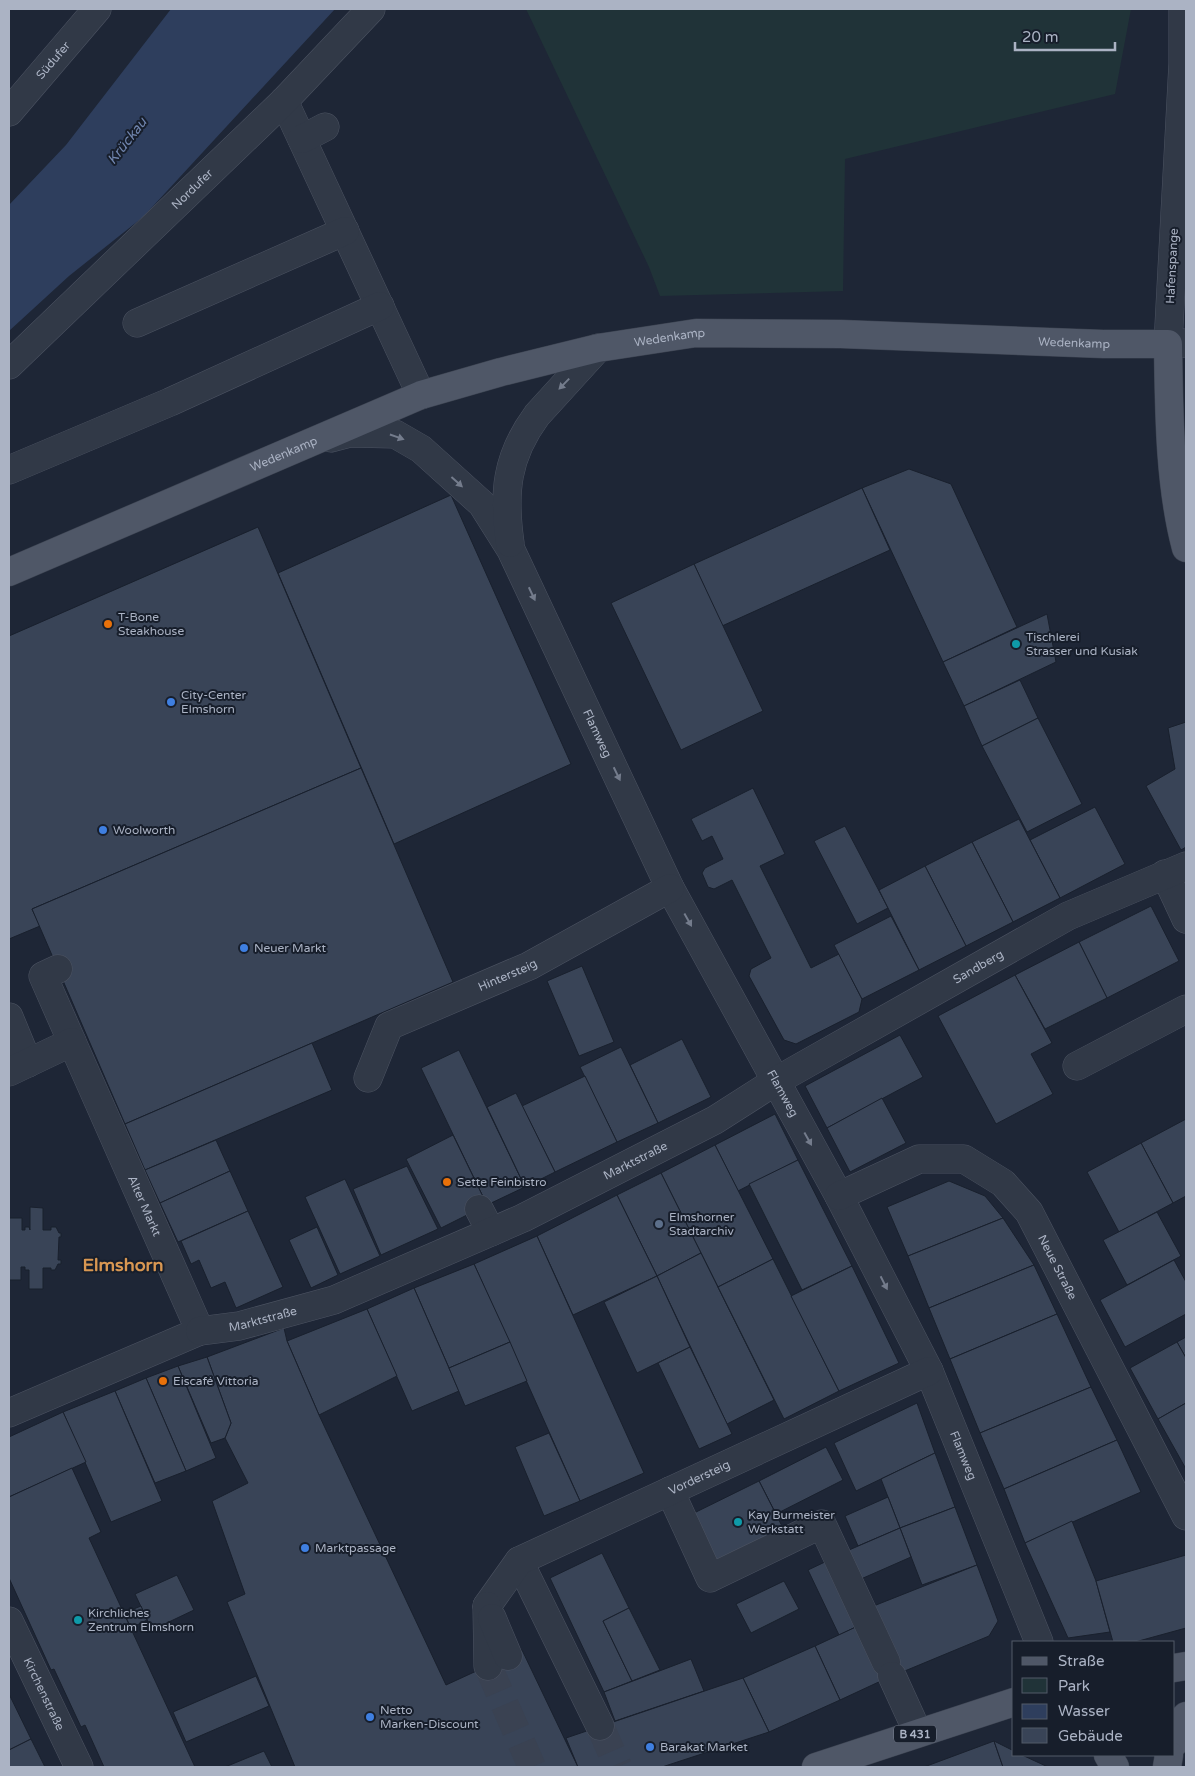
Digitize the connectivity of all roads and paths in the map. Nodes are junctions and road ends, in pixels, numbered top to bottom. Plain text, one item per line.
1 (96, 9) edge
2 (371, 9) edge
3 (1183, 9) edge
4 (284, 101) junction
5 (9, 112) edge
6 (345, 231) junction
7 (380, 306) junction
8 (137, 323) dead end
9 (1177, 343) edge
10 (598, 348) junction
11 (9, 365) edge
12 (421, 395) junction
13 (298, 446) junction
14 (9, 470) edge
15 (1186, 548) edge
16 (511, 550) junction
17 (9, 572) edge
18 (1176, 870) edge
19 (670, 888) junction
20 (1186, 919) edge
21 (58, 969) dead end
22 (1186, 1009) edge
23 (9, 1017) edge
24 (73, 1031) junction
25 (1077, 1066) dead end
26 (18, 1068) edge
27 (368, 1078) dead end
28 (776, 1081) junction
29 (839, 1196) junction
30 (200, 1331) junction
31 (221, 1351) dead end
32 (929, 1371) junction
33 (9, 1413) edge
34 (670, 1491) junction
35 (1186, 1516) edge
36 (519, 1561) junction
37 (9, 1621) edge
38 (1039, 1641) edge
39 (498, 1661) tunnel mouth
40 (1012, 1703) edge
41 (1186, 1716) edge
42 (600, 1726) tunnel mouth
43 (918, 1733) junction
44 (1175, 1740) edge
45 (1109, 1756) edge
46 (79, 1767) edge
47 (819, 1767) edge
48 (1115, 1767) edge

1 - 5 street, Südufer
2 - 4 street, Nordufer
3 - 9 street, Hafenspange
4 - 6 street
4 - 11 street, Nordufer
6 - 7 street
6 - 8 street
7 - 12 street
7 - 14 street
9 - 10 main road, Wedenkamp
9 - 15 main road
10 - 12 main road, Wedenkamp
10 -> 16 street, Flamweg
12 - 13 main road, Wedenkamp
13 -> 16 street, Flamweg
13 - 17 main road, Wedenkamp
16 -> 19 street, Flamweg
18 - 20 street
18 - 28 street, Sandberg
19 - 27 street, Hintersteig
19 -> 28 street, Flamweg
21 - 24 street, Alter Markt
22 - 25 street
23 - 26 street
24 - 26 street
24 - 30 street, Alter Markt
28 -> 29 street, Flamweg
28 - 30 street, Marktstraße
29 -> 32 street, Flamweg
29 - 35 street, Neue Straße
30 - 31 street, Alter Markt
30 - 33 street
32 - 34 street, Vordersteig
32 - 38 street, Flamweg
34 - 36 street, Vordersteig
34 - 43 street
36 - 39 street, Vordersteig
36 - 42 street
37 - 46 street, Kirchenstraße
40 - 43 main road, B 431
41 - 44 main road
43 - 47 main road, B 431
45 - 48 main road

